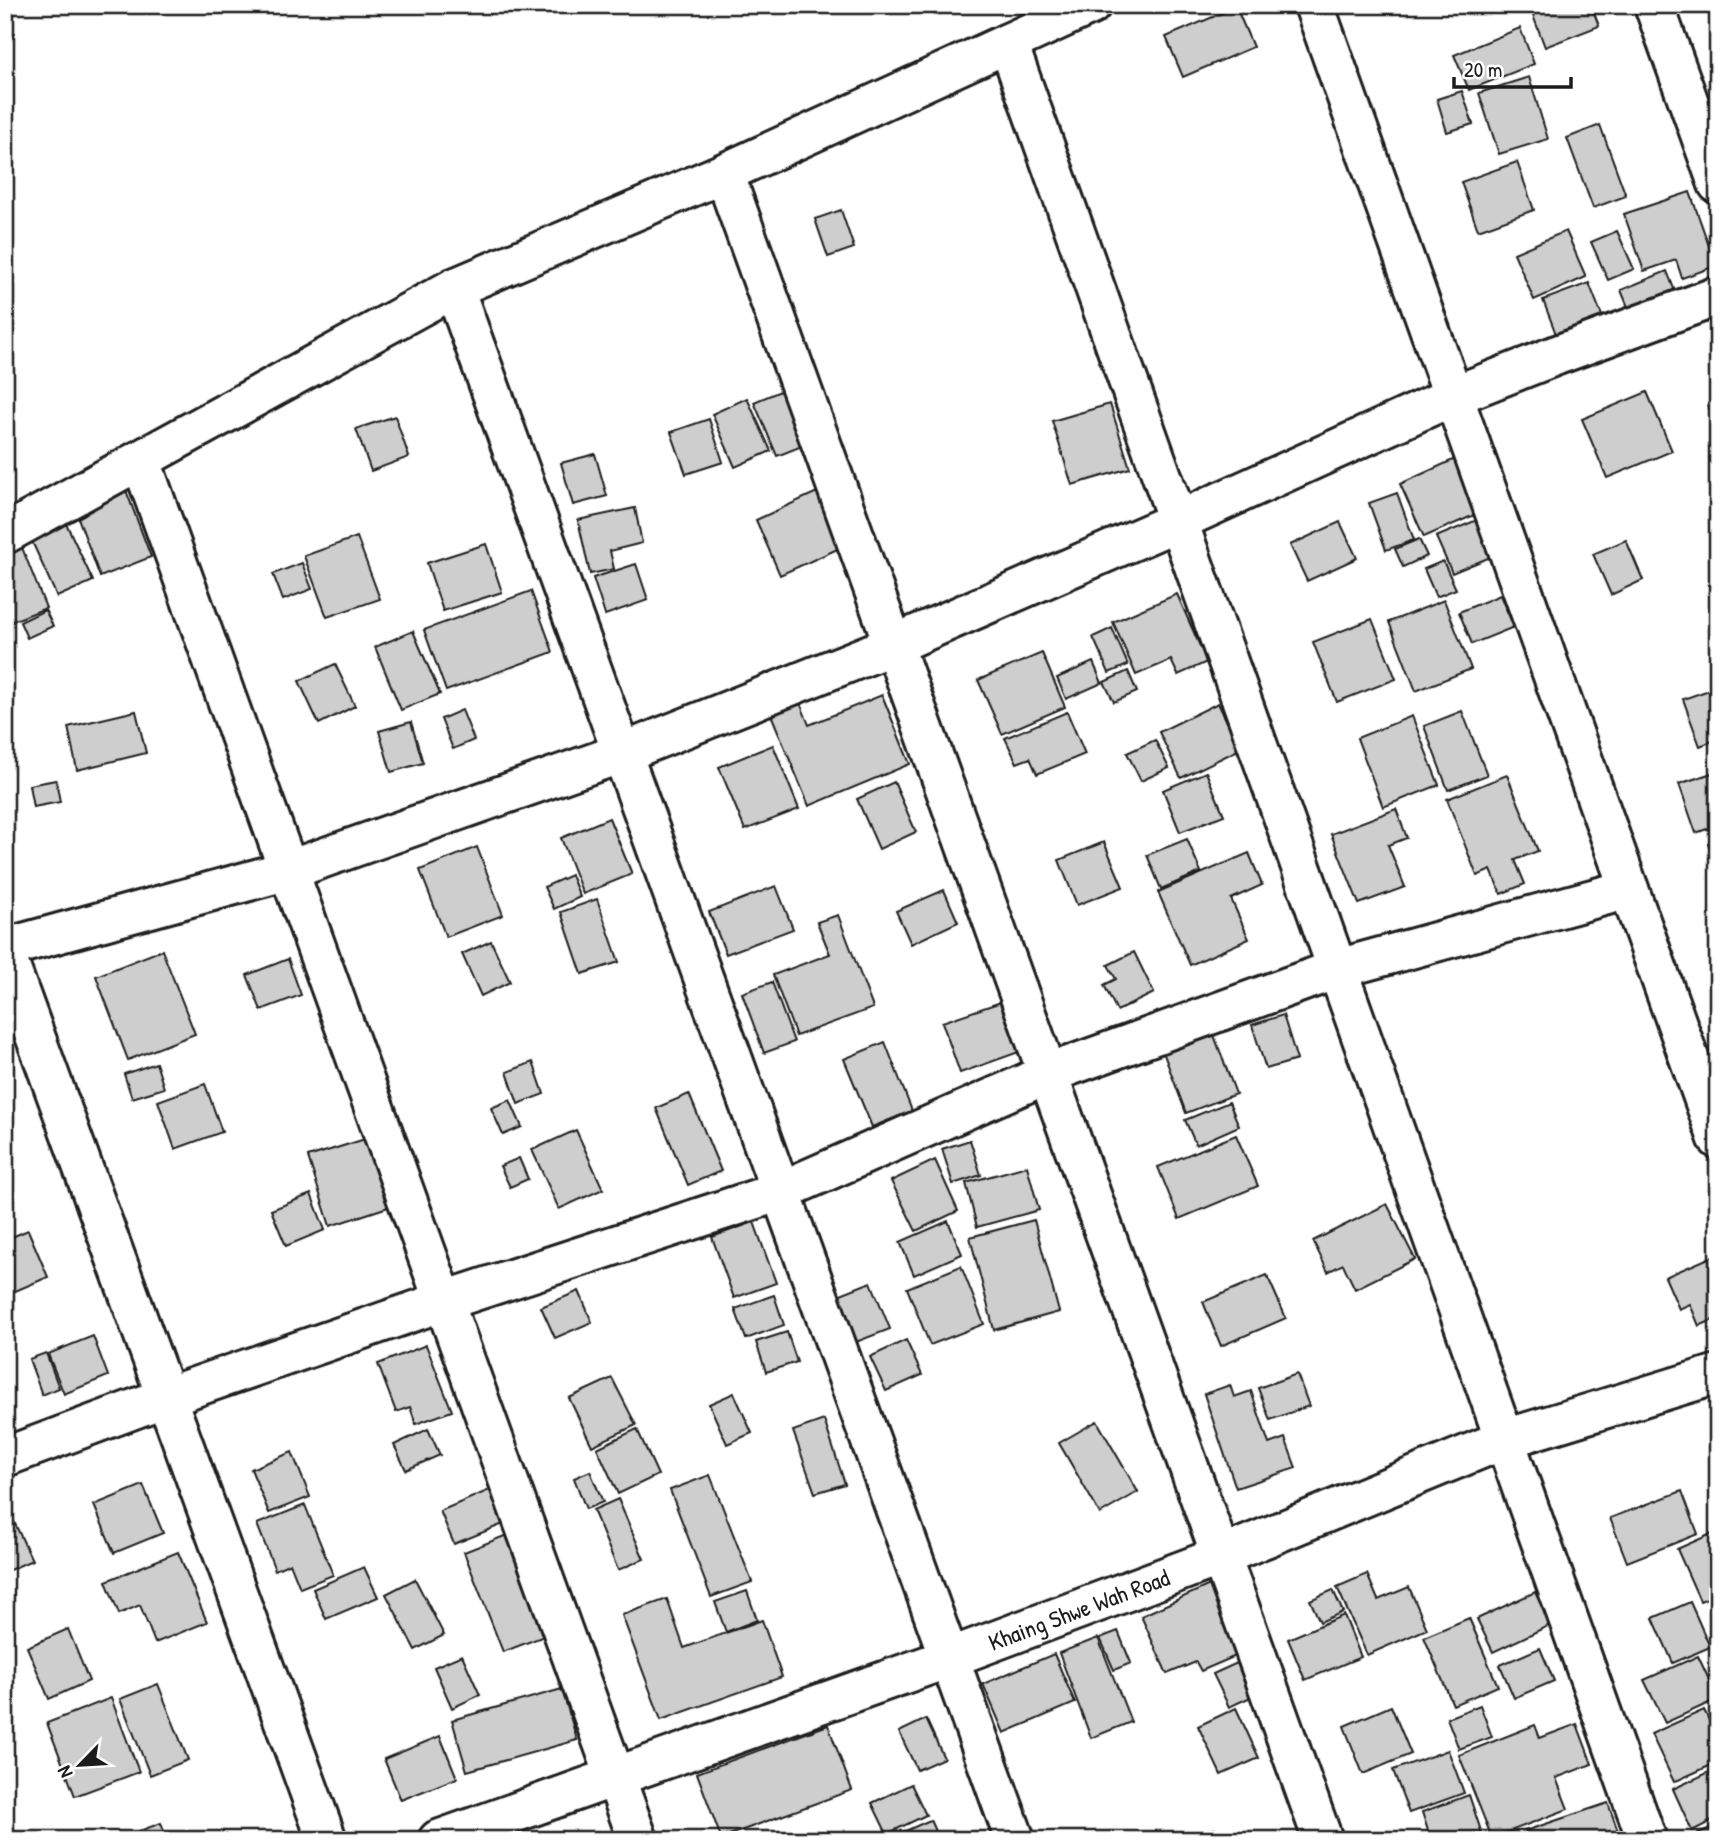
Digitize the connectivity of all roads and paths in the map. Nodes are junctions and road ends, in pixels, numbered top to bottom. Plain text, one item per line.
1 (1091, 5) edge
2 (1314, 5) edge
3 (1654, 5) edge
4 (1008, 43) junction
5 (724, 173) junction
6 (1718, 184) edge
7 (454, 288) junction
8 (1718, 296) edge
9 (1453, 396) junction
10 (141, 461) junction
11 (1178, 521) junction
12 (5, 534) edge
13 (893, 645) junction
14 (622, 753) junction
15 (289, 870) junction
16 (1629, 889) junction
17 (5, 950) edge
18 (1337, 969) junction
19 (1047, 1074) junction
20 (1718, 1139) edge
21 (781, 1191) junction
22 (444, 1301) junction
23 (1718, 1374) edge
24 (166, 1397) junction
25 (1505, 1438) junction
26 (5, 1457) edge
27 (1221, 1556) junction
28 (949, 1658) junction
29 (615, 1776) junction
30 (327, 1840) edge
31 (438, 1840) edge
32 (638, 1840) edge
33 (1015, 1840) edge
34 (1323, 1840) edge
35 (1647, 1840) edge

1 - 4 street
2 - 9 street
3 - 6 street
4 - 5 street
4 - 11 street
5 - 7 street
5 - 13 street
7 - 10 street
7 - 14 street
8 - 9 street
9 - 11 street
9 - 16 street
10 - 12 street
10 - 15 street
11 - 13 street
11 - 18 street
13 - 14 street
13 - 19 street
14 - 15 street
14 - 21 street
15 - 17 street
15 - 22 street
16 - 18 street
16 - 20 street
17 - 24 street
18 - 19 street
18 - 25 street
19 - 21 street
19 - 27 street
21 - 22 street
21 - 28 street
22 - 24 street
22 - 29 street
23 - 25 street, Khaing Shwe Wah Road
24 - 26 street
24 - 30 street
25 - 27 street, Khaing Shwe Wah Road
25 - 35 street
27 - 28 street, Khaing Shwe Wah Road
27 - 34 street
28 - 29 street, Khaing Shwe Wah Road
28 - 33 street
29 - 31 street, Khaing Shwe Wah Road
29 - 32 street

